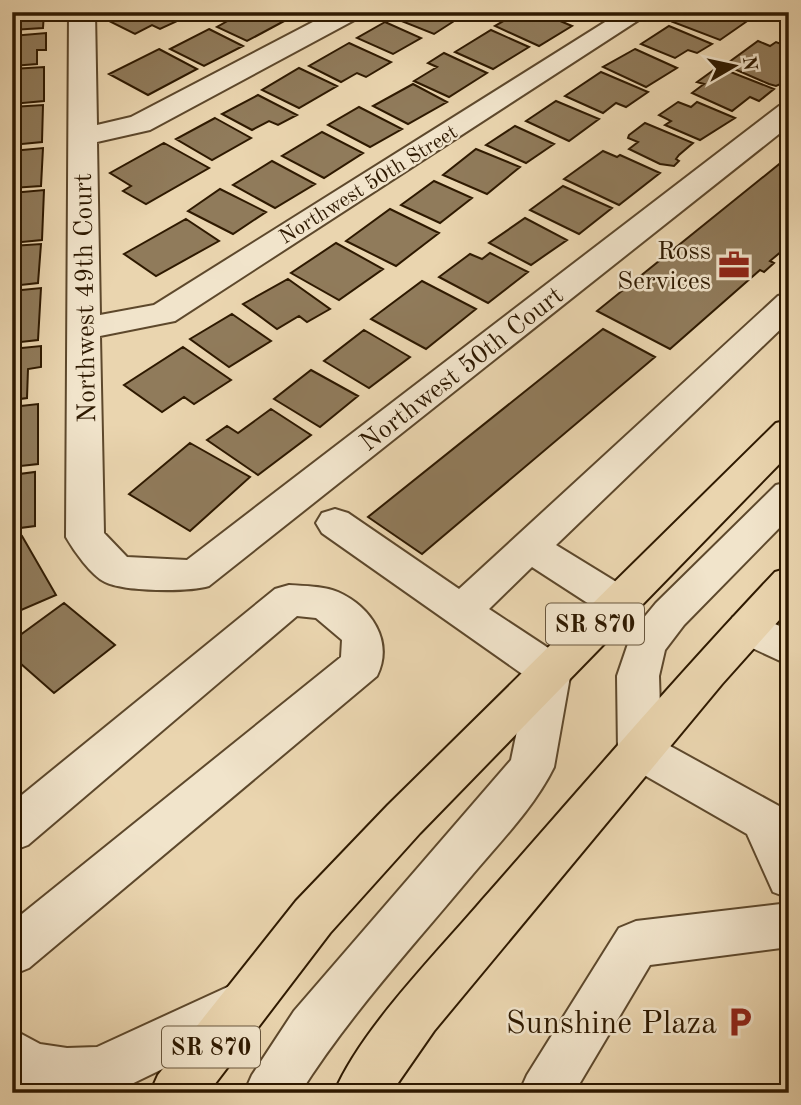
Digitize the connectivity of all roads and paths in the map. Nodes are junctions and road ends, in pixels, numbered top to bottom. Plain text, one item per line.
1 (82, 12) edge
2 (351, 12) edge
3 (639, 12) edge
4 (783, 123) edge
5 (83, 135) junction
6 (789, 303) edge
7 (86, 328) junction
8 (789, 432) edge
9 (789, 495) edge
10 (335, 523) dead end
11 (530, 547) junction
12 (117, 571) joint
13 (789, 583) edge
14 (617, 602) junction
15 (461, 611) junction
16 (747, 628) junction
17 (789, 649) edge
18 (550, 671) junction
19 (640, 751) junction
20 (12, 831) edge
21 (789, 877) edge
22 (789, 925) edge
23 (12, 952) edge
24 (247, 1002) junction
25 (12, 1054) edge
26 (176, 1093) edge
27 (270, 1093) edge
28 (360, 1093) edge
29 (545, 1093) edge

1 - 5 street, Northwest 49th Court
2 - 5 street
3 - 7 street, Northwest 50th Street
4 - 12 street, Northwest 50th Court
5 - 7 street, Northwest 49th Court
6 - 11 street
7 - 12 street, Northwest 49th Court
8 - 14 highway, SR 870
9 - 19 street
10 - 15 street
11 - 14 street
11 - 15 street
13 - 16 highway
14 - 18 highway, SR 870
15 - 18 street
16 - 17 street
16 - 19 highway
18 - 24 highway, SR 870
18 - 27 street
19 - 21 street
19 - 28 highway
20 - 23 street
22 - 29 street
24 - 25 street
24 - 26 highway, SR 870

